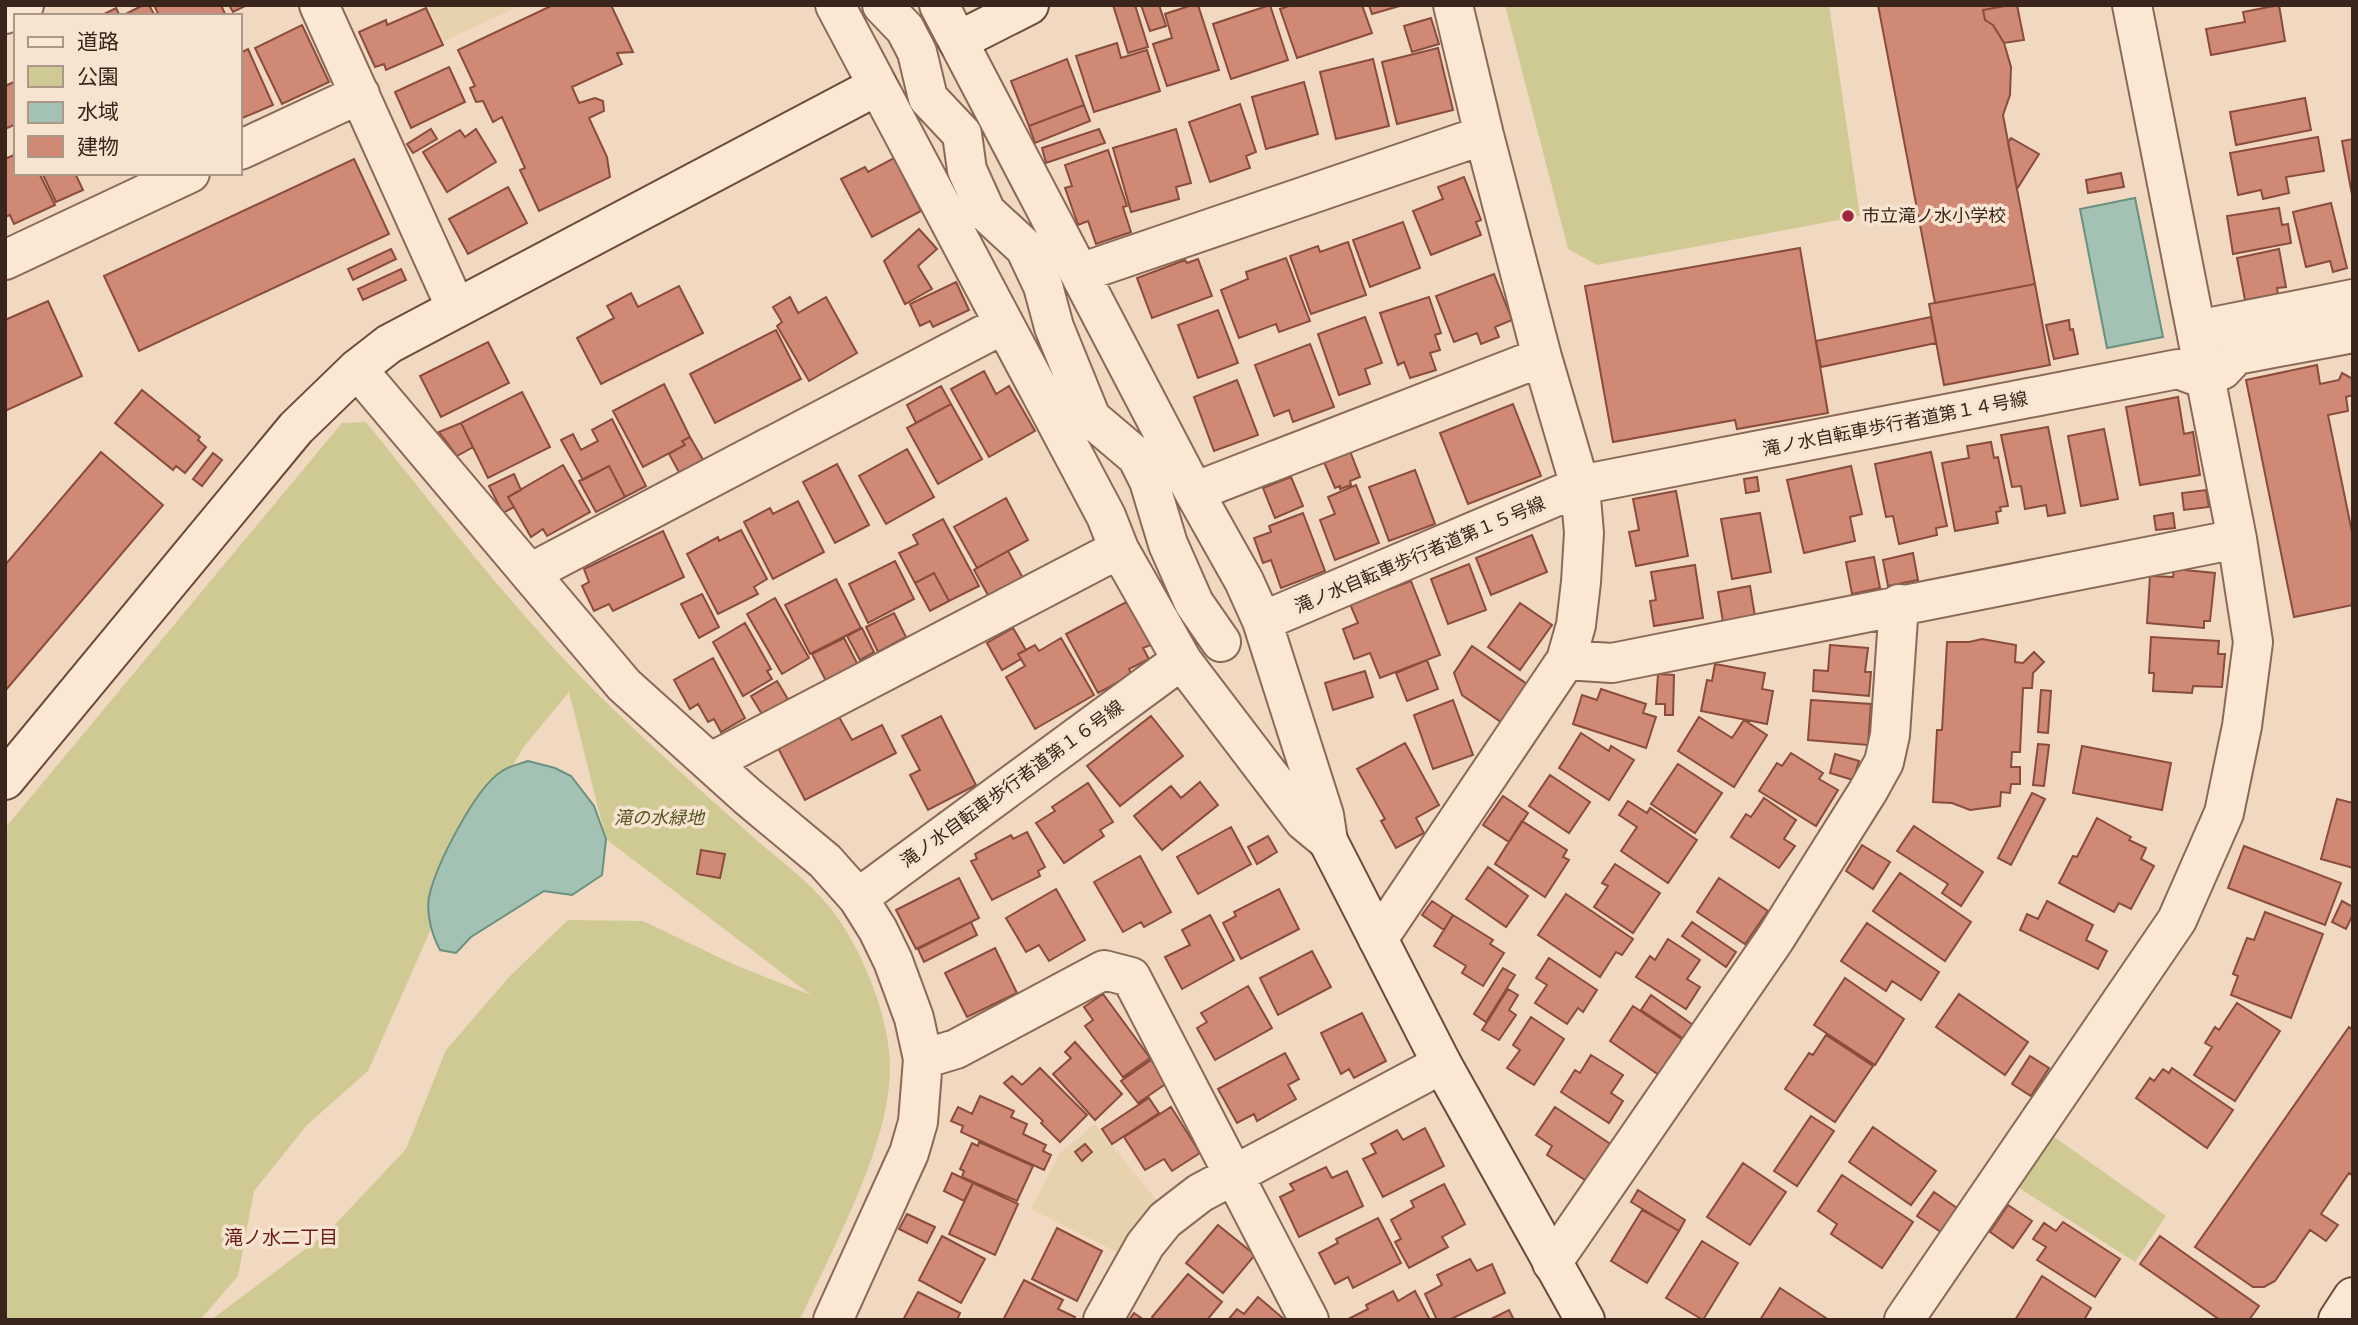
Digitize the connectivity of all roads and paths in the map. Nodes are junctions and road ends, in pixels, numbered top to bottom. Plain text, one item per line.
1 (24, 5) edge
2 (319, 5) edge
3 (835, 5) edge
4 (881, 5) edge
5 (939, 5) edge
6 (1029, 5) edge
7 (1453, 5) edge
8 (2132, 5) edge
9 (5, 14) edge
10 (958, 41) junction
11 (877, 86) junction
12 (360, 94) junction
13 (1484, 135) junction
14 (242, 149) edge
15 (186, 175) edge
16 (5, 260) edge
17 (1080, 273) junction
18 (2353, 299) edge
19 (456, 308) junction
20 (1004, 324) junction
21 (2197, 330) junction
22 (2353, 333) edge
23 (1542, 357) junction
24 (358, 369) junction
25 (1578, 488) joint
26 (1194, 492) junction
27 (2237, 539) junction
28 (1119, 549) junction
29 (530, 573) junction
30 (1899, 604) junction
31 (1277, 615) dead end
32 (1221, 642) dead end
33 (1566, 660) junction
34 (1168, 670) dead end
35 (711, 762) junction
36 (5, 780) edge
37 (1328, 841) junction
38 (858, 898) junction
39 (1378, 939) junction
40 (923, 1059) junction
41 (1442, 1063) junction
42 (1234, 1175) junction
43 (1552, 1263) junction
44 (2353, 1297) edge
45 (832, 1320) edge
46 (1103, 1320) edge
47 (1309, 1320) edge
48 (1585, 1320) edge
49 (1904, 1320) edge
50 (2338, 1320) edge

1 - 9 street
2 - 12 street
3 - 11 street
4 - 32 street
5 - 10 street
6 - 10 street
7 - 13 street
8 - 21 street
10 - 17 street
11 - 19 street
11 - 20 street
12 - 14 street
12 - 19 street
13 - 17 street
13 - 23 street
15 - 16 street
17 - 26 street
18 - 21 street
19 - 24 street
20 - 28 street
20 - 29 street
21 - 27 street
22 - 25 street, 滝ノ水自転車歩行者道第１４号線
23 - 26 street
23 - 33 street
24 - 29 street
24 - 36 street
25 - 31 street, 滝ノ水自転車歩行者道第１５号線
26 - 37 street
27 - 30 street
27 - 49 street
28 - 35 street
28 - 37 street
29 - 35 street
30 - 33 street
30 - 43 street
33 - 39 street
34 - 38 street, 滝ノ水自転車歩行者道第１６号線
35 - 38 street
37 - 39 street
38 - 40 street
39 - 41 street
40 - 42 street
40 - 45 street
41 - 42 street
41 - 43 street
42 - 46 street
42 - 47 street
43 - 48 street
44 - 50 street

